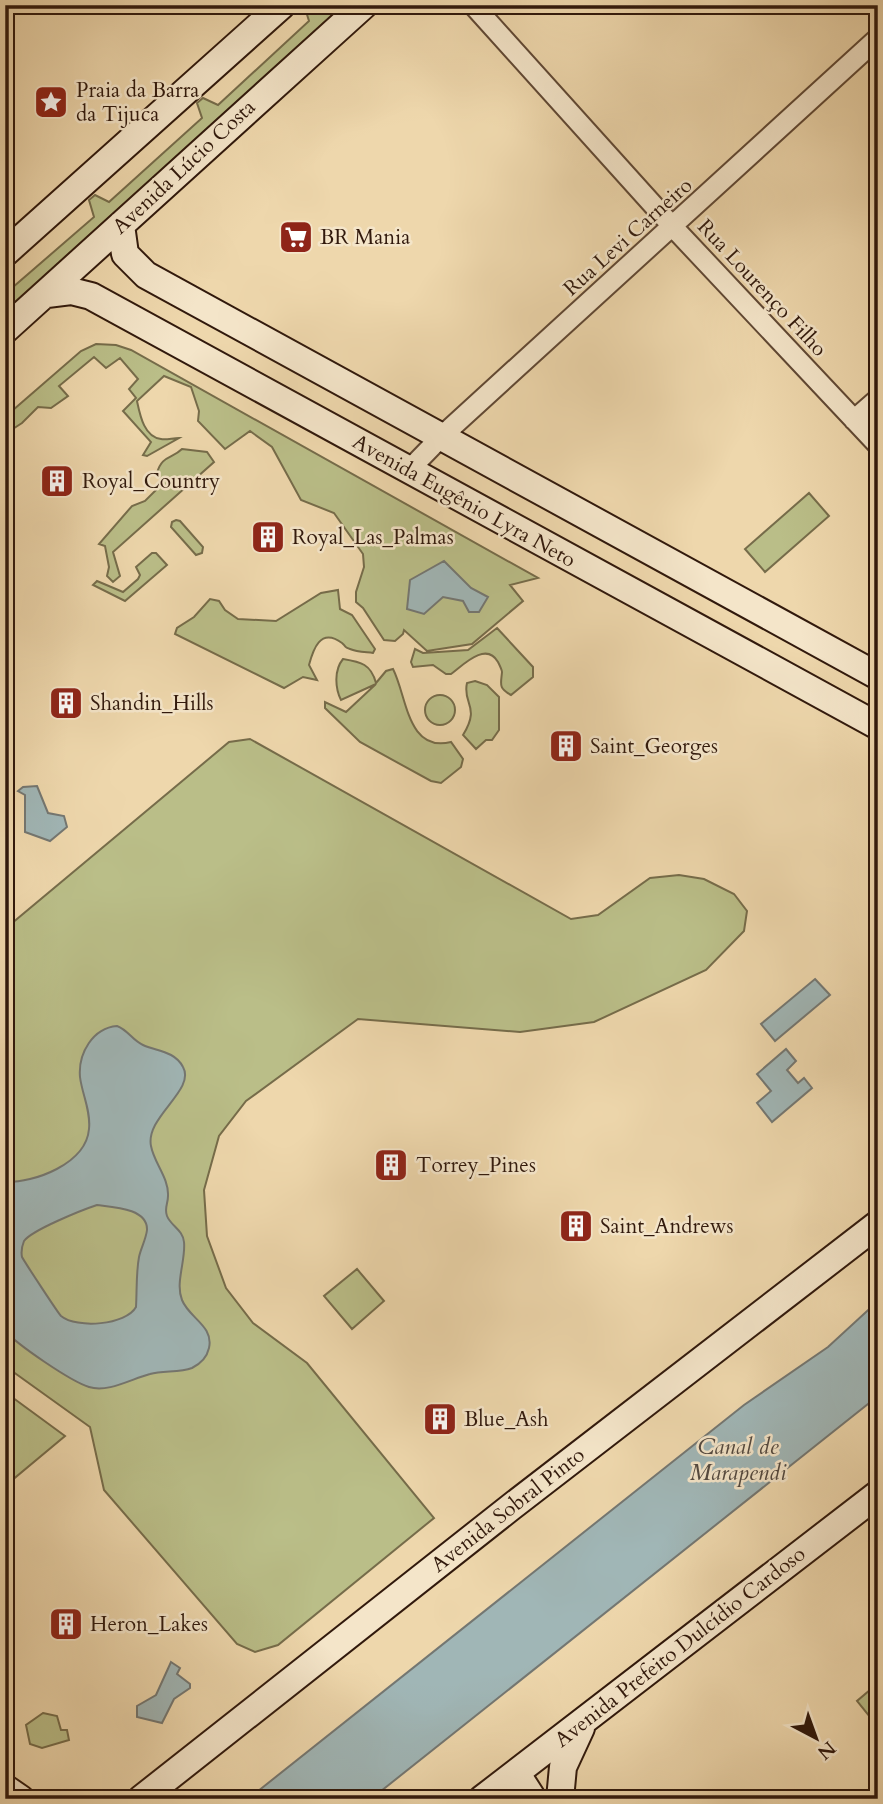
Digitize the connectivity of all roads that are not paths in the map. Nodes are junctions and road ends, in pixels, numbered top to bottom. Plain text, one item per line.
1 (282, 5) edge
2 (364, 5) edge
3 (473, 5) edge
4 (878, 38) edge
5 (121, 225) junction
6 (673, 227) junction
7 (5, 253) edge
8 (47, 294) junction
9 (5, 330) edge
10 (878, 399) edge
11 (854, 421) junction
12 (442, 436) junction
13 (878, 445) edge
14 (409, 470) junction
15 (736, 599) junction
16 (715, 638) junction
17 (878, 676) edge
18 (878, 726) edge
19 (878, 1224) edge
20 (878, 1494) edge
21 (584, 1721) junction
22 (517, 1774) junction
23 (5, 1788) edge
24 (20, 1799) edge
25 (141, 1799) edge
26 (482, 1799) edge
27 (533, 1799) edge
28 (560, 1799) edge

1 - 7 street
2 - 5 street, Avenida Lúcio Costa
3 - 6 street, Rua Lourenço Filho
4 - 6 street, Rua Levi Carneiro
5 - 8 street, Avenida Lúcio Costa
5 - 12 street
6 - 11 street, Rua Lourenço Filho
6 - 12 street, Rua Levi Carneiro
8 - 9 street, Avenida Lúcio Costa
8 - 14 street, Avenida Eugênio Lyra Neto
10 - 11 street
11 - 13 street, Rua Lourenço Filho
12 - 14 street, Rua Levi Carneiro
12 - 15 street
14 - 16 street, Avenida Eugênio Lyra Neto
15 - 16 street
15 - 17 street
16 - 18 street, Avenida Eugênio Lyra Neto
19 - 25 street, Avenida Sobral Pinto
20 - 21 street, Avenida Prefeito Dulcídio Cardoso
21 - 22 street, Avenida Prefeito Dulcídio Cardoso
21 - 28 street
22 - 26 street, Avenida Prefeito Dulcídio Cardoso
22 - 27 street
23 - 24 street

